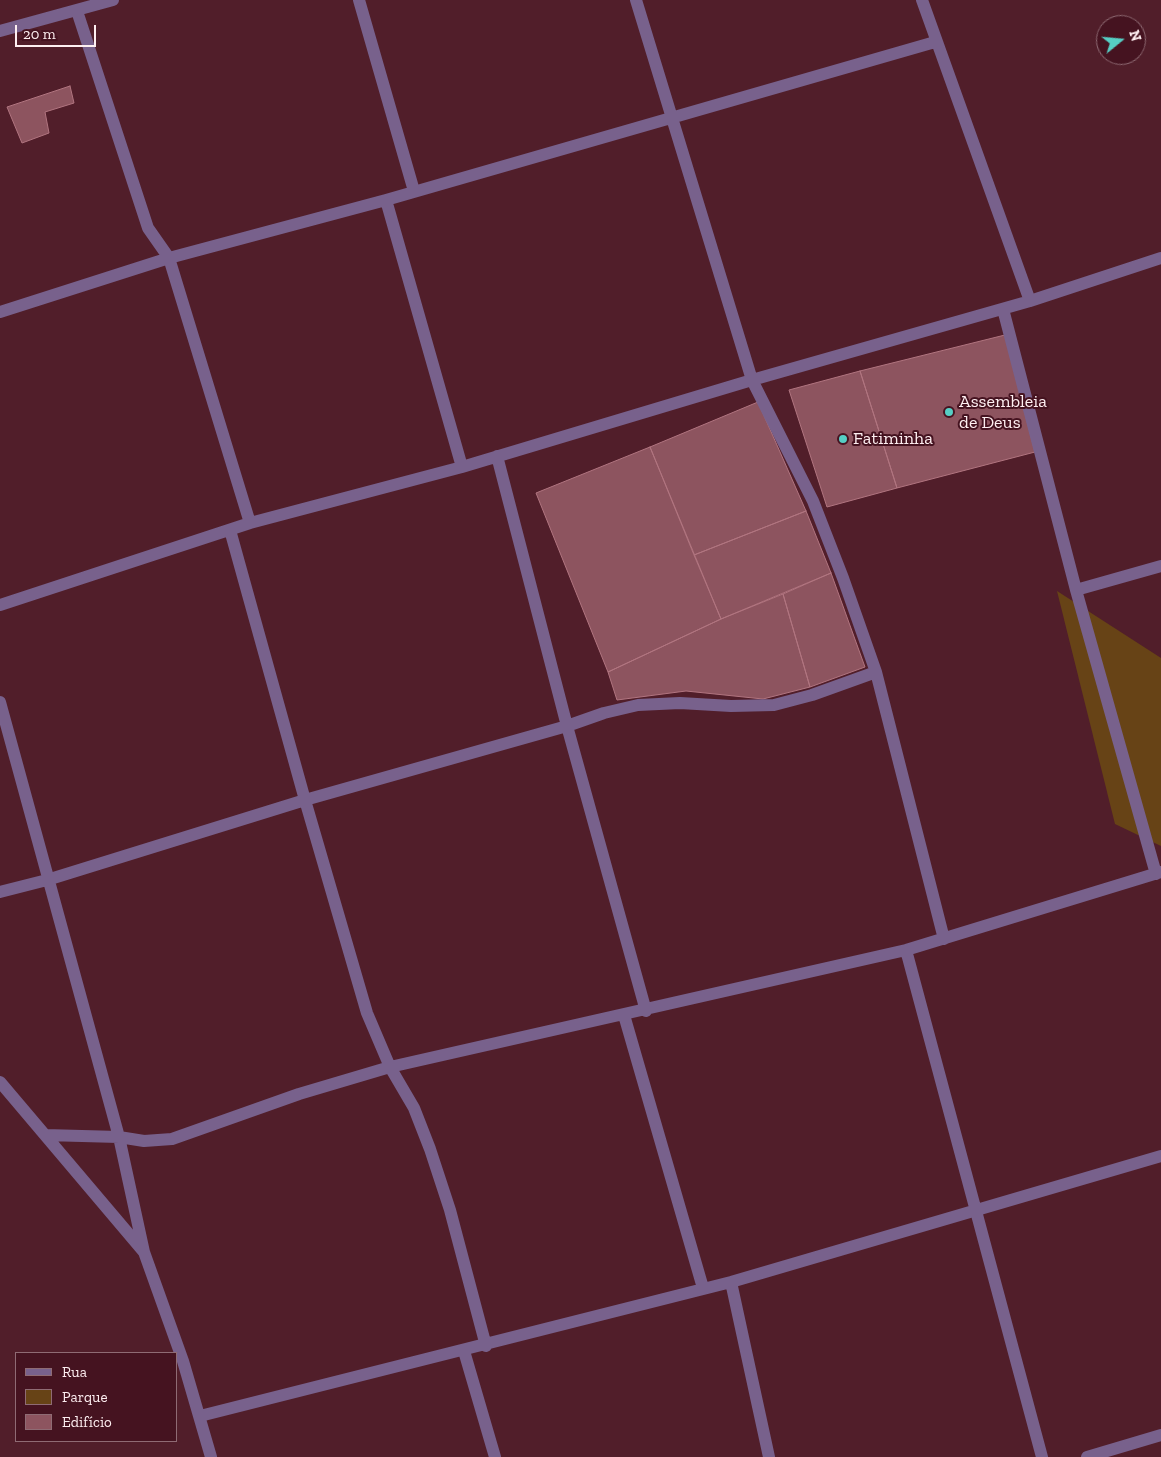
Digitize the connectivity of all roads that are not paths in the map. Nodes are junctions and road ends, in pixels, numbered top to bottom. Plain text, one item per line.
1 (359, 0) edge
2 (636, 0) edge
3 (922, 0) edge
4 (109, 1) edge
5 (77, 11) junction
6 (0, 31) edge
7 (936, 42) junction
8 (672, 118) junction
9 (414, 191) junction
10 (386, 200) junction
11 (170, 258) junction
12 (1161, 258) edge
13 (1030, 301) junction
14 (1003, 309) junction
15 (0, 312) edge
16 (752, 380) junction
17 (497, 456) junction
18 (462, 467) junction
19 (250, 523) junction
20 (230, 530) junction
21 (1161, 566) edge
22 (1076, 590) junction
23 (0, 605) edge
24 (876, 672) junction
25 (0, 702) edge
26 (567, 726) junction
27 (305, 800) junction
28 (1158, 873) edge
29 (47, 880) junction
30 (0, 892) edge
31 (944, 939) junction
32 (906, 950) junction
33 (646, 1011) junction
34 (624, 1015) junction
35 (390, 1068) junction
36 (0, 1082) edge
37 (45, 1135) junction
38 (119, 1137) junction
39 (1161, 1156) edge
40 (976, 1210) junction
41 (144, 1252) junction
42 (730, 1282) junction
43 (703, 1288) junction
44 (486, 1346) junction
45 (464, 1351) junction
46 (200, 1416) junction
47 (1161, 1435) edge
48 (211, 1457) edge
49 (495, 1457) edge
50 (769, 1457) edge
51 (1042, 1457) edge
52 (1087, 1457) edge

1 - 9 street
2 - 8 street
3 - 7 street
4 - 5 street
5 - 6 street
5 - 11 street
7 - 8 street
7 - 13 street
8 - 9 street
8 - 16 street
9 - 10 street
10 - 11 street
10 - 18 street
11 - 15 street
11 - 19 street
12 - 13 street
13 - 14 street
14 - 16 street
14 - 22 street
16 - 17 street
16 - 24 street
17 - 18 street
17 - 26 street
18 - 19 street
19 - 20 street
20 - 23 street
20 - 27 street
21 - 22 street
22 - 28 street
24 - 26 street
24 - 31 street
25 - 29 street
26 - 27 street
26 - 33 street
27 - 29 street
27 - 35 street
28 - 31 street
29 - 30 street
29 - 38 street
31 - 32 street
32 - 33 street
32 - 40 street
33 - 34 street
34 - 35 street
34 - 43 street
35 - 38 street
35 - 44 street
36 - 37 street
37 - 38 street
37 - 41 street
38 - 41 street
39 - 40 street
40 - 42 street
40 - 51 street
41 - 46 street
42 - 43 street
42 - 50 street
43 - 44 street
44 - 45 street
45 - 46 street
45 - 49 street
46 - 48 street
47 - 52 street

